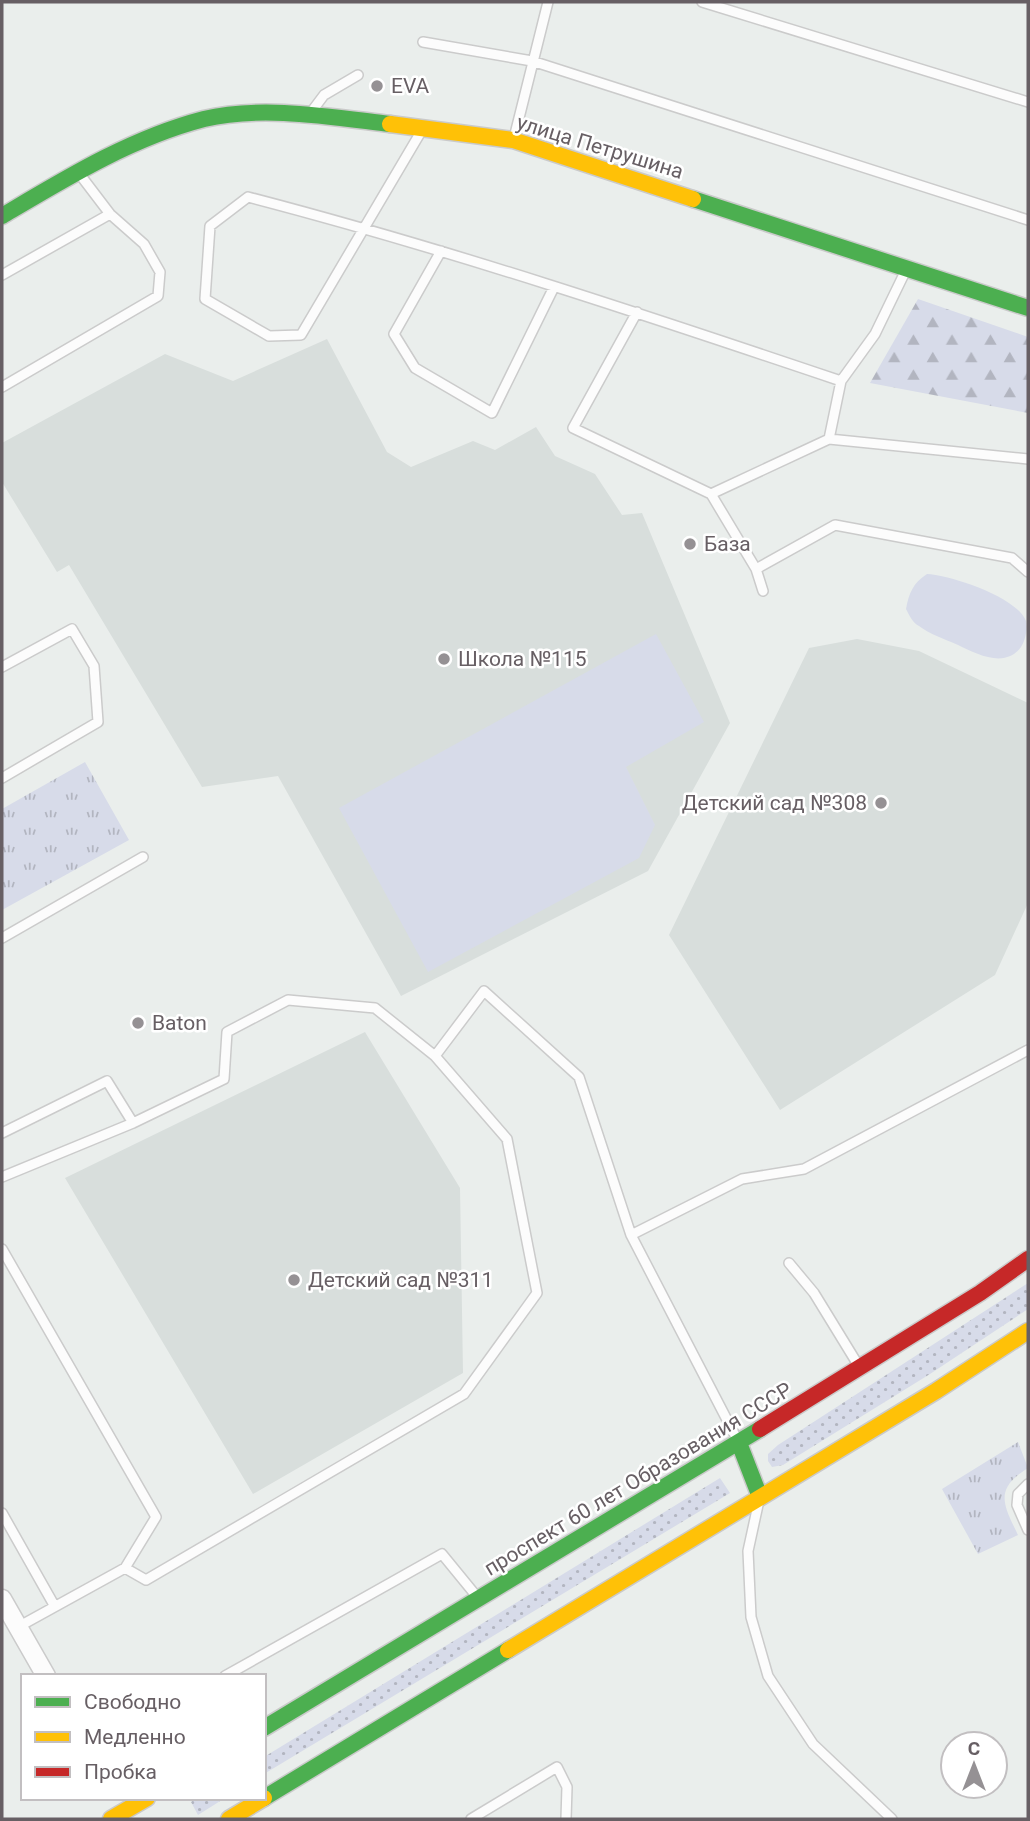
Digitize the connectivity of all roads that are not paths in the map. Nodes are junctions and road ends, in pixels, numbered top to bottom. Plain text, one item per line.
1 (548, 2) edge
2 (702, 2) edge
3 (423, 42) dead end
4 (532, 61) junction
5 (358, 75) dead end
6 (1028, 102) edge
7 (310, 114) junction
8 (425, 127) junction
9 (513, 139) junction
10 (77, 171) junction
11 (110, 214) junction
12 (2, 216) edge
13 (1028, 220) edge
14 (365, 228) junction
15 (441, 251) junction
16 (908, 267) junction
17 (2, 275) edge
18 (554, 287) junction
19 (1028, 308) edge
20 (637, 312) junction
21 (841, 381) junction
22 (2, 387) edge
23 (829, 439) junction
24 (1028, 459) edge
25 (711, 494) junction
26 (756, 569) junction
27 (1028, 572) edge
28 (763, 591) dead end
29 (2, 667) edge
30 (2, 778) edge
31 (143, 857) dead end
32 (2, 937) edge
33 (1028, 1050) edge
34 (435, 1056) junction
35 (133, 1123) junction
36 (2, 1133) edge
37 (2, 1177) edge
38 (631, 1235) junction
39 (2, 1249) edge
40 (1028, 1259) edge
41 (789, 1263) dead end
42 (1028, 1331) edge
43 (860, 1369) junction
44 (739, 1443) junction
45 (1028, 1484) edge
46 (760, 1497) junction
47 (2, 1513) edge
48 (1028, 1530) edge
49 (125, 1568) junction
50 (2, 1599) edge
51 (479, 1600) junction
52 (54, 1605) junction
53 (18, 1627) junction
54 (45, 1674) edge
55 (229, 1674) edge
56 (266, 1727) edge
57 (266, 1797) edge
58 (142, 1800) edge
59 (261, 1800) edge
60 (119, 1812) edge
61 (229, 1819) edge
62 (471, 1819) edge
63 (566, 1819) edge
64 (892, 1819) edge

1 - 4 lane
2 - 6 lane
3 - 4 lane
4 - 9 lane
4 - 13 lane
5 - 7 lane
7 - 8 main road, улица Петрушина
7 - 10 main road, улица Петрушина
8 - 9 main road, улица Петрушина
8 - 14 lane
9 - 16 main road, улица Петрушина
10 - 11 lane
10 - 12 main road, улица Петрушина
11 - 17 lane
11 - 22 lane
14 - 14 lane
14 - 15 lane
15 - 18 lane
15 - 18 lane
16 - 19 main road, улица Петрушина
16 - 21 lane
18 - 20 lane
20 - 21 lane
20 - 25 lane
21 - 23 lane
23 - 24 lane
23 - 25 lane
25 - 26 lane
26 - 27 lane
26 - 28 lane
29 - 30 lane
31 - 32 lane
33 - 38 lane
34 - 35 lane
34 - 38 lane
34 - 49 lane
35 - 36 lane
35 - 37 lane
38 - 44 lane
39 - 49 lane
40 - 43 main road, проспект 60 лет Образования СССР
41 - 43 lane
42 - 46 main road
43 - 44 main road, проспект 60 лет Образования СССР
44 - 46 main road
44 - 51 main road, проспект 60 лет Образования СССР
45 - 48 lane
46 - 57 main road
46 - 64 lane
47 - 52 lane
49 - 52 lane
50 - 53 street
51 - 55 lane
51 - 56 main road, проспект 60 лет Образования СССР
52 - 53 lane
53 - 54 street
58 - 60 main road
59 - 61 main road
62 - 63 lane

